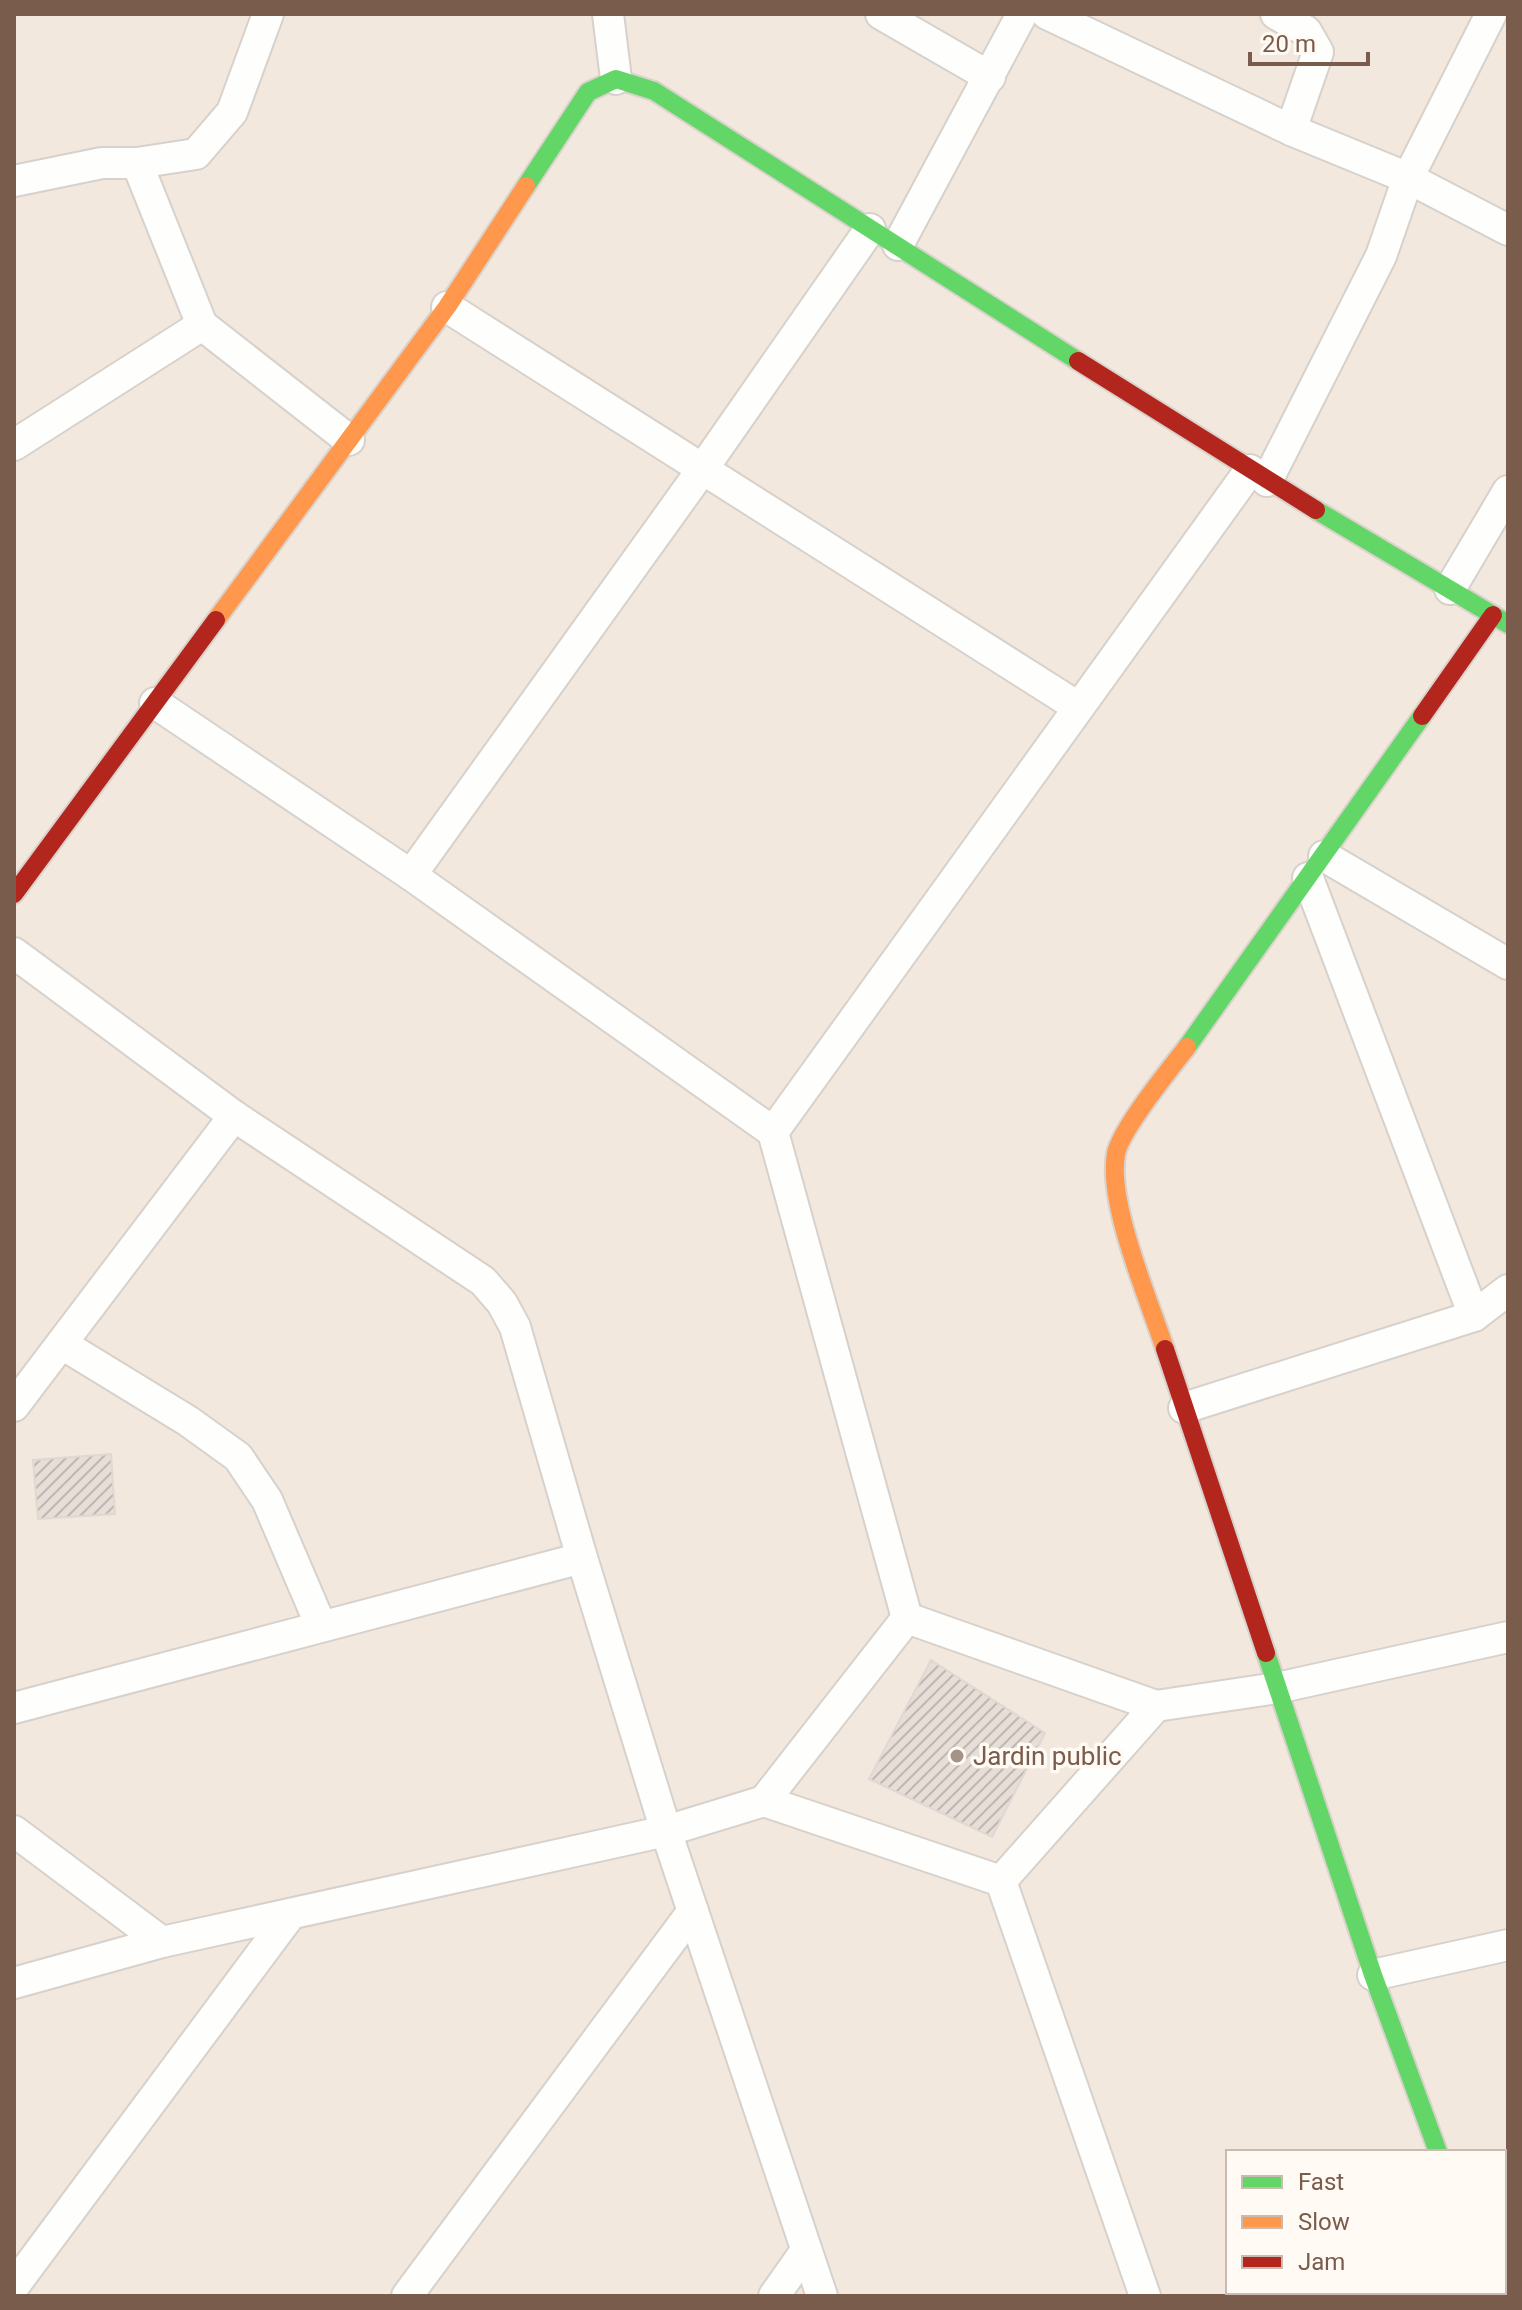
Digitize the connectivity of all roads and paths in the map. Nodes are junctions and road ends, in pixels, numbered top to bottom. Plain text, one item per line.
1 (268, 14) edge
2 (608, 14) edge
3 (881, 14) edge
4 (1022, 14) edge
5 (1047, 14) edge
6 (1276, 14) edge
7 (1491, 14) edge
8 (990, 77) junction
9 (616, 79) junction
10 (1291, 130) junction
11 (137, 163) junction
12 (1408, 178) junction
13 (14, 181) edge
14 (870, 229) junction
15 (1508, 230) edge
16 (898, 245) junction
17 (447, 307) junction
18 (202, 325) junction
19 (349, 440) junction
20 (14, 445) edge
21 (704, 467) junction
22 (1259, 476) junction
23 (1508, 491) edge
24 (1450, 589) junction
25 (1500, 619) edge
26 (155, 703) junction
27 (1078, 707) junction
28 (1316, 867) junction
29 (411, 875) junction
30 (14, 894) edge
31 (14, 953) edge
32 (1508, 964) edge
33 (234, 1116) junction
34 (773, 1132) junction
35 (1508, 1290) edge
36 (1474, 1316) junction
37 (62, 1344) junction
38 (14, 1406) edge
39 (1184, 1408) junction
40 (582, 1558) junction
41 (907, 1618) junction
42 (321, 1626) junction
43 (1508, 1637) edge
44 (1277, 1688) junction
45 (1156, 1706) junction
46 (14, 1708) edge
47 (764, 1801) junction
48 (14, 1831) edge
49 (666, 1831) junction
50 (1001, 1881) junction
51 (693, 1911) junction
52 (290, 1915) junction
53 (162, 1942) junction
54 (1508, 1945) edge
55 (1373, 1975) junction
56 (14, 1983) edge
57 (1437, 2150) edge
58 (805, 2252) junction
59 (14, 2286) edge
60 (407, 2296) edge
61 (774, 2296) edge
62 (822, 2296) edge
63 (1145, 2296) edge

1 - 11 street
2 - 9 street
3 - 8 street
4 - 8 street
5 - 10 street
6 - 10 street
7 - 12 street
8 - 16 street
9 - 14 street
9 - 17 street
10 - 12 street
11 - 13 street
11 - 18 street
12 - 15 street
12 - 22 street
14 - 16 street
14 - 21 street
16 - 22 street
17 - 19 street
17 - 21 street
18 - 19 street
18 - 20 street
19 - 26 street
21 - 27 street
21 - 29 street
22 - 24 street
22 - 27 street
23 - 24 street
24 - 25 street
25 - 28 street
26 - 29 street
26 - 30 street
27 - 34 street
28 - 32 street
28 - 36 street
28 - 39 street
29 - 34 street
31 - 33 street
33 - 37 street
33 - 40 street
34 - 41 street
35 - 36 street
36 - 39 street
37 - 38 street
37 - 42 street
39 - 44 street
40 - 42 street
40 - 49 street
41 - 45 street
41 - 47 street
42 - 46 street
43 - 44 street
44 - 45 street
44 - 55 street
45 - 50 street
47 - 49 street
47 - 50 street
48 - 53 street
49 - 51 street
49 - 52 street
50 - 63 street
51 - 58 street
51 - 60 street
52 - 53 street
52 - 59 street
53 - 56 street
54 - 55 street
55 - 57 street
58 - 61 street
58 - 62 street

